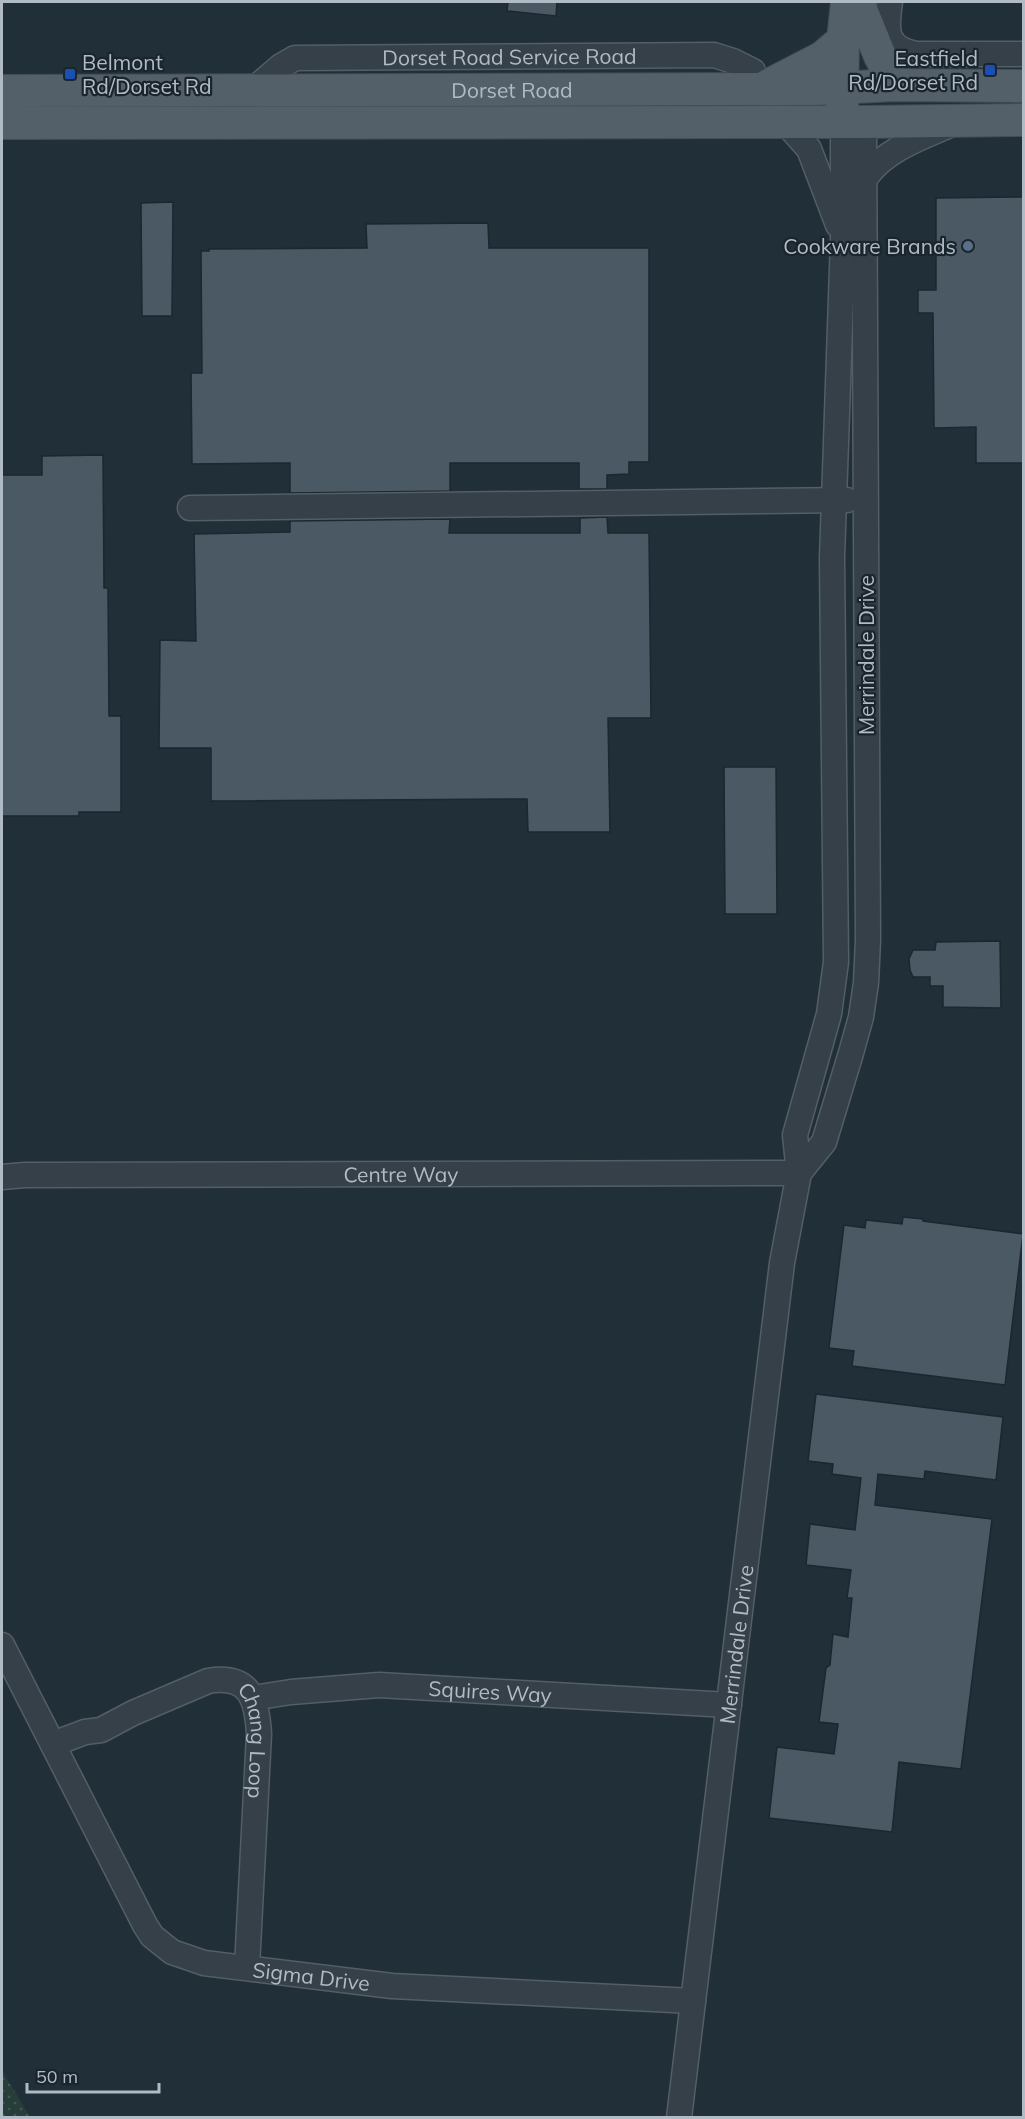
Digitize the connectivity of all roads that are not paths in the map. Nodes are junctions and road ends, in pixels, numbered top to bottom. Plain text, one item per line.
1 (847, 2) edge
2 (857, 2) edge
3 (890, 2) edge
4 (843, 40) junction
5 (1023, 54) edge
6 (896, 85) junction
7 (1023, 86) edge
8 (851, 87) junction
9 (761, 88) junction
10 (213, 90) junction
11 (2, 91) edge
12 (1023, 120) edge
13 (960, 121) junction
14 (785, 122) junction
15 (854, 122) junction
16 (2, 123) edge
17 (213, 123) junction
18 (866, 177) junction
19 (843, 239) junction
20 (833, 500) junction
21 (865, 500) junction
22 (190, 508) dead end
23 (834, 696) junction
24 (866, 696) junction
25 (799, 1173) junction
26 (2, 1177) edge
27 (2, 1645) edge
28 (253, 1698) junction
29 (729, 1705) junction
30 (53, 1744) junction
31 (247, 1967) junction
32 (693, 2001) junction
33 (679, 2118) edge

1 - 4 main road
2 - 6 main road
2 - 8 main road
3 - 5 street
4 - 8 main road
4 - 9 main road
6 - 7 main road, Dorset Road
6 - 8 main road, Dorset Road
8 - 9 main road, Dorset Road
8 - 15 main road
9 - 10 main road, Dorset Road
10 - 11 main road, Dorset Road
10 - 17 main road
12 - 13 main road, Dorset Road
13 - 15 main road, Dorset Road
13 - 18 street
14 - 15 main road, Dorset Road
14 - 17 main road, Dorset Road
14 - 19 street
15 - 18 street, Merrindale Drive
15 - 19 street, Merrindale Drive
16 - 17 main road, Dorset Road
18 - 21 street, Merrindale Drive
19 - 20 street, Merrindale Drive
20 - 21 street
20 - 22 street
20 - 23 street, Merrindale Drive
21 - 24 street, Merrindale Drive
23 - 24 street
23 - 25 street, Merrindale Drive
24 - 25 street, Merrindale Drive
25 - 26 street, Centre Way
25 - 29 street, Merrindale Drive
27 - 30 street, Sigma Drive
28 - 29 street, Squires Way
28 - 30 street, Chang Loop
28 - 31 street, Chang Loop
29 - 32 street, Merrindale Drive
30 - 31 street, Sigma Drive
31 - 32 street, Sigma Drive
32 - 33 street, Merrindale Drive

